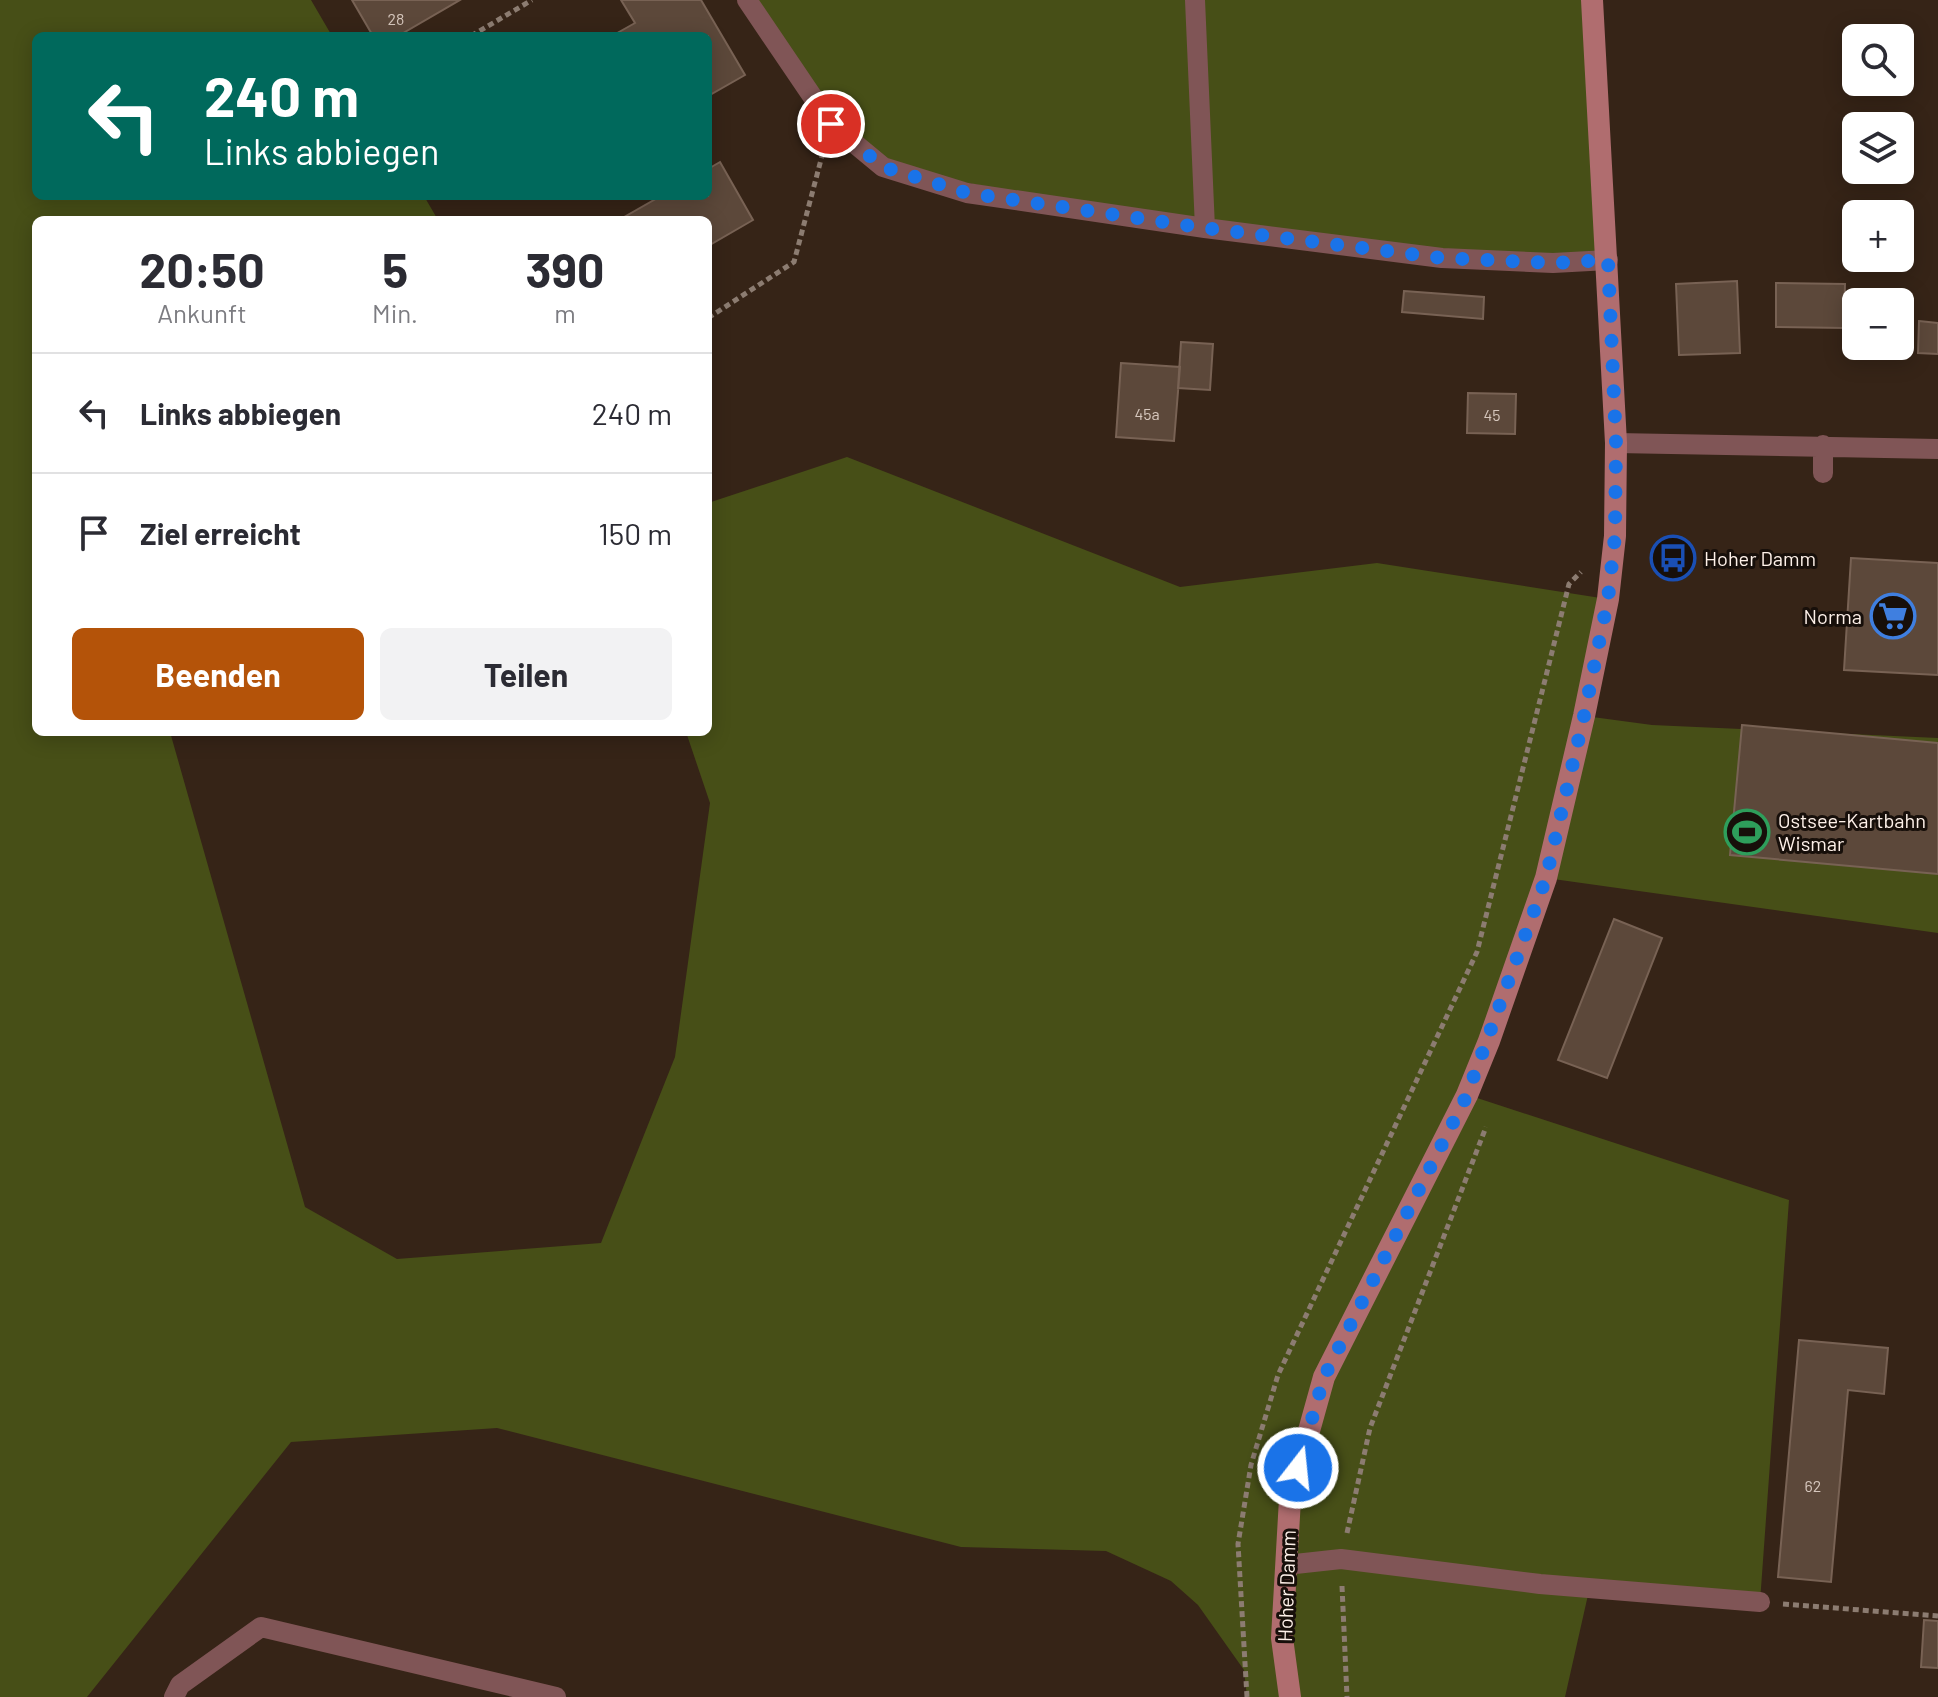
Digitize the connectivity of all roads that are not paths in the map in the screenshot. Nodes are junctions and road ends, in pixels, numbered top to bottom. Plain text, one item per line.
1 (747, 0) edge
2 (1195, 0) edge
3 (1592, 0) edge
4 (1205, 228) junction
5 (1608, 260) junction
6 (1616, 443) junction
7 (1823, 445) junction
8 (1938, 449) edge
9 (1823, 473) dead end
10 (1286, 1565) junction
11 (1760, 1602) road end
12 (174, 1697) edge
13 (556, 1697) edge
14 (1290, 1697) edge

1 - 4 lane
2 - 4 lane
3 - 5 main road, Hoher Damm
4 - 5 lane
5 - 6 main road, Hoher Damm
6 - 7 lane
6 - 10 main road, Hoher Damm
7 - 8 lane
7 - 9 lane
10 - 11 lane
10 - 14 main road, Hoher Damm
12 - 13 lane

